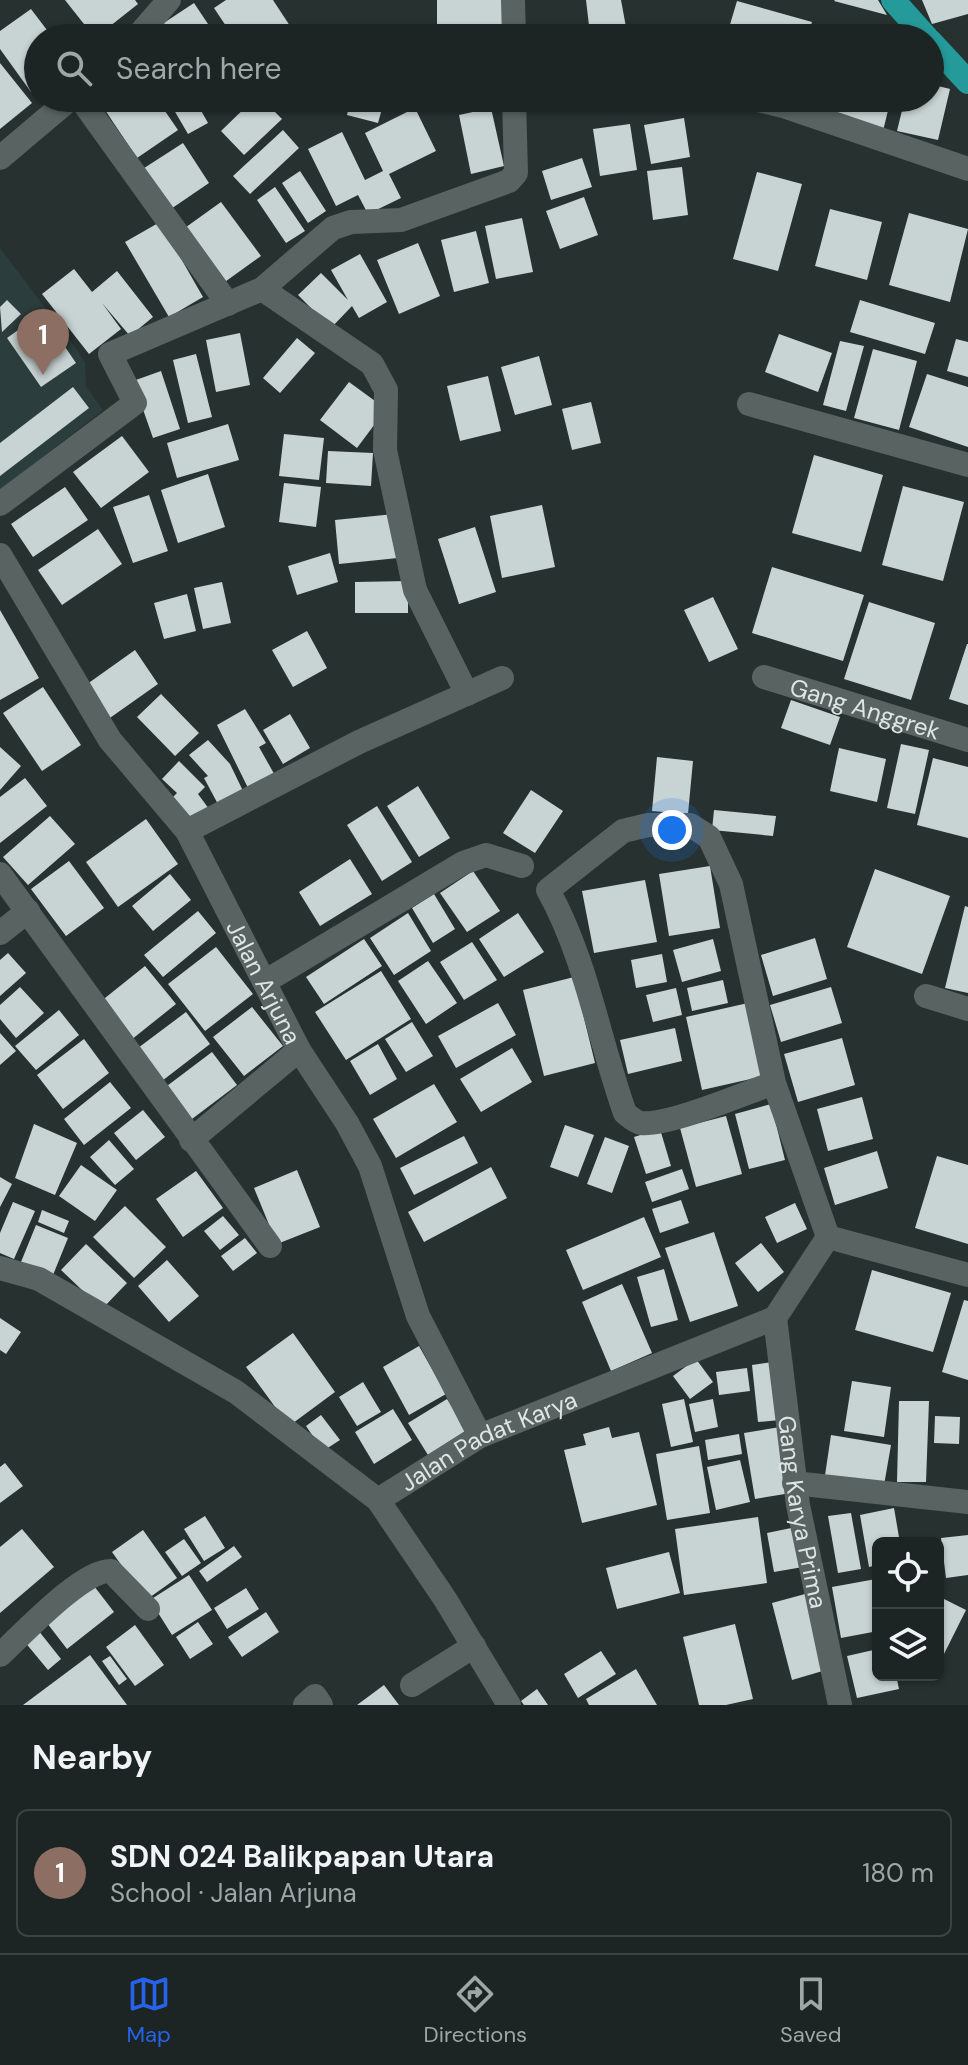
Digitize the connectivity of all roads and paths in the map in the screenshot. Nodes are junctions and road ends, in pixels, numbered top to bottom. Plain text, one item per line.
1 (169, 0) edge
2 (513, 0) edge
3 (893, 0) edge
4 (148, 24) edge
5 (514, 24) edge
6 (915, 24) edge
7 (944, 52) edge
8 (963, 68) edge
9 (54, 112) edge
10 (90, 112) edge
11 (514, 112) edge
12 (801, 112) edge
13 (0, 158) edge
14 (968, 169) edge
15 (262, 289) junction
16 (228, 304) junction
17 (749, 404) dead end
18 (968, 465) edge
19 (0, 504) edge
20 (0, 555) edge
21 (764, 677) dead end
22 (502, 678) dead end
23 (467, 694) junction
24 (968, 740) edge
25 (187, 831) junction
26 (522, 866) dead end
27 (0, 874) edge
28 (28, 911) junction
29 (0, 933) edge
30 (266, 981) junction
31 (926, 996) dead end
32 (968, 1009) edge
33 (299, 1050) junction
34 (774, 1083) junction
35 (191, 1140) junction
36 (828, 1237) junction
37 (270, 1246) dead end
38 (0, 1268) edge
39 (968, 1275) edge
40 (775, 1318) junction
41 (480, 1436) junction
42 (794, 1483) junction
43 (378, 1500) junction
44 (968, 1502) edge
45 (148, 1609) dead end
46 (474, 1646) junction
47 (0, 1655) edge
48 (412, 1685) dead end
49 (305, 1705) edge
50 (321, 1705) edge
51 (509, 1705) edge
52 (840, 1705) edge

1 - 4 street
2 - 5 street
3 - 6 main road
7 - 8 main road
9 - 13 street
10 - 16 street
11 - 15 street
12 - 14 street
15 - 16 street
15 - 23 street
16 - 19 street
17 - 18 street
20 - 25 street, Jalan Arjuna
21 - 24 street, Gang Anggrek
22 - 23 street
23 - 25 street
25 - 30 street, Jalan Arjuna
26 - 30 street
27 - 28 street
28 - 29 street
28 - 35 street
30 - 33 street, Jalan Arjuna
31 - 32 street
33 - 35 street
33 - 41 street, Jalan Arjuna
34 - 34 street
34 - 36 street
35 - 37 street
36 - 39 street
36 - 40 street
38 - 43 street, Jalan Padat Karya
40 - 41 street, Jalan Padat Karya
40 - 42 street, Gang Karya Prima
41 - 43 street, Jalan Padat Karya
42 - 44 street
42 - 52 street, Gang Karya Prima
43 - 46 street
45 - 47 street
46 - 48 street
46 - 51 street
49 - 50 street

